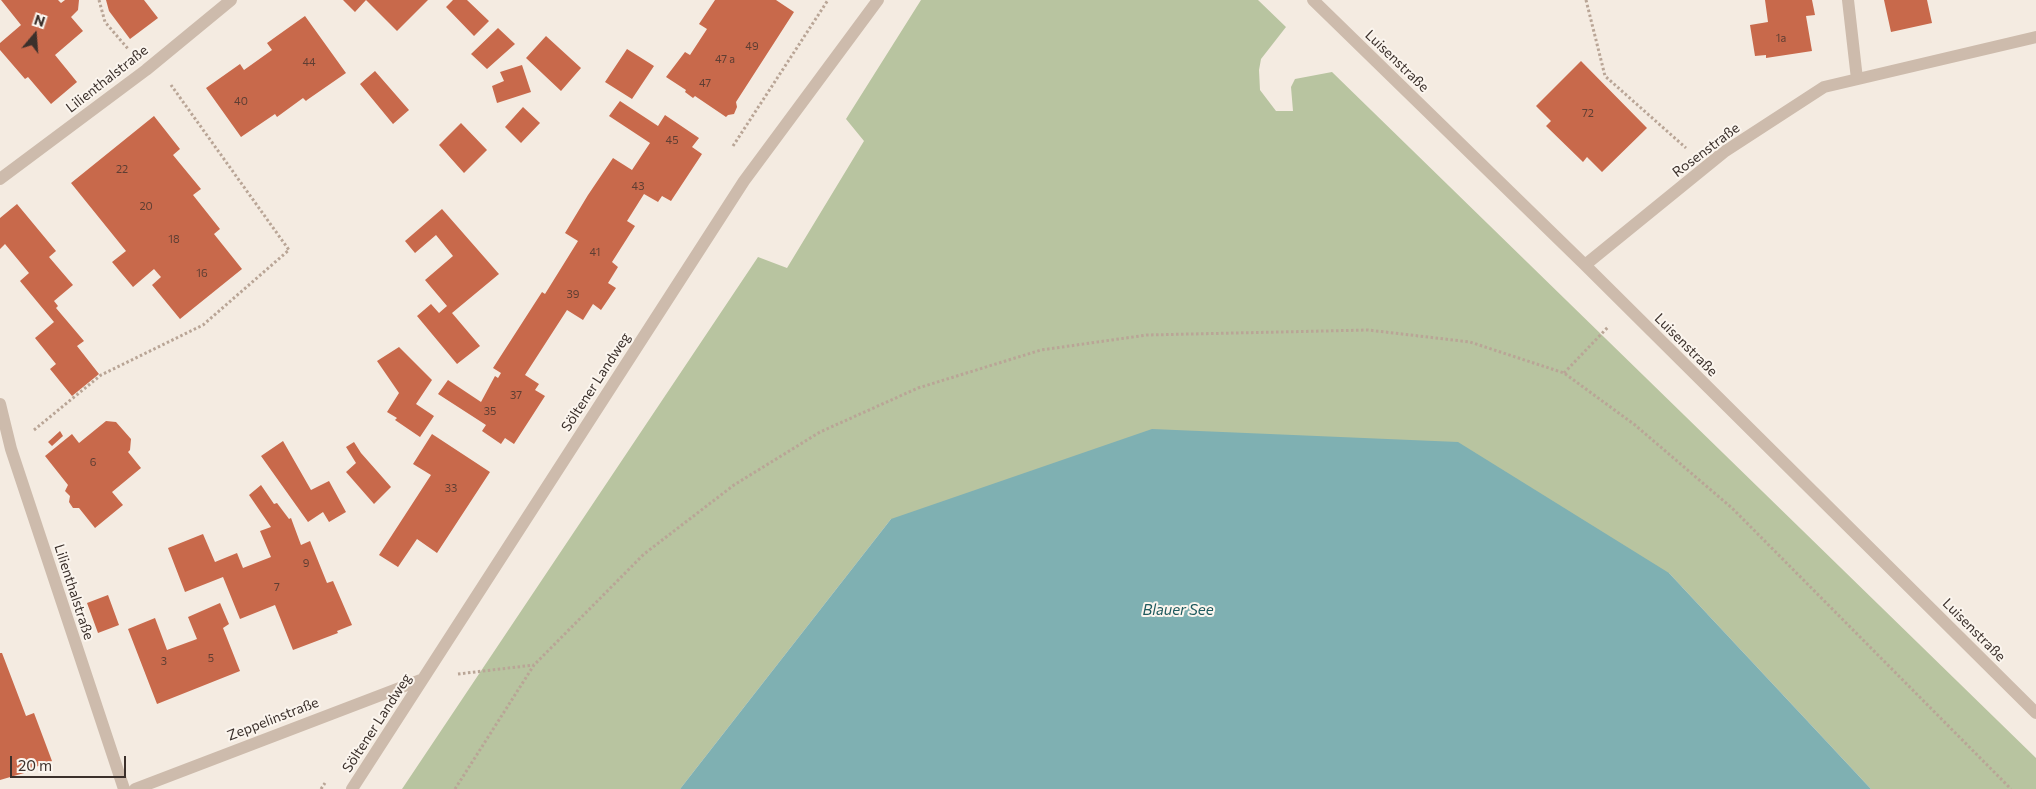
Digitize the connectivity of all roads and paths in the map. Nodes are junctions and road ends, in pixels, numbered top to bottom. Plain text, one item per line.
1 (99, 0) edge
2 (231, 0) edge
3 (878, 0) edge
4 (1314, 0) edge
5 (1586, 0) edge
6 (1848, 0) edge
7 (2036, 37) edge
8 (150, 66) junction
9 (1857, 79) junction
10 (1706, 167) junction
11 (0, 178) edge
12 (1586, 265) junction
13 (1627, 308) junction
14 (1564, 373) junction
15 (0, 404) edge
16 (11, 449) junction
17 (534, 665) junction
18 (423, 679) junction
19 (2036, 713) edge
20 (124, 789) edge
21 (135, 789) edge
22 (352, 789) edge
23 (455, 789) edge
24 (2011, 789) edge

1 - 8 path
2 - 8 street, Lilienthalstraße
3 - 18 street, Söltener Landweg
4 - 12 street, Luisenstraße
5 - 10 path
6 - 9 street
7 - 9 street, Rosenstraße
8 - 11 street, Lilienthalstraße
8 - 16 path
9 - 10 street, Rosenstraße
10 - 12 street, Rosenstraße
12 - 13 street, Luisenstraße
13 - 14 path
13 - 19 street, Luisenstraße
14 - 17 path
14 - 24 path
15 - 16 street, Lilienthalstraße
16 - 20 street, Lilienthalstraße
17 - 18 path
17 - 23 path
18 - 21 street, Zeppelinstraße
18 - 22 street, Söltener Landweg

